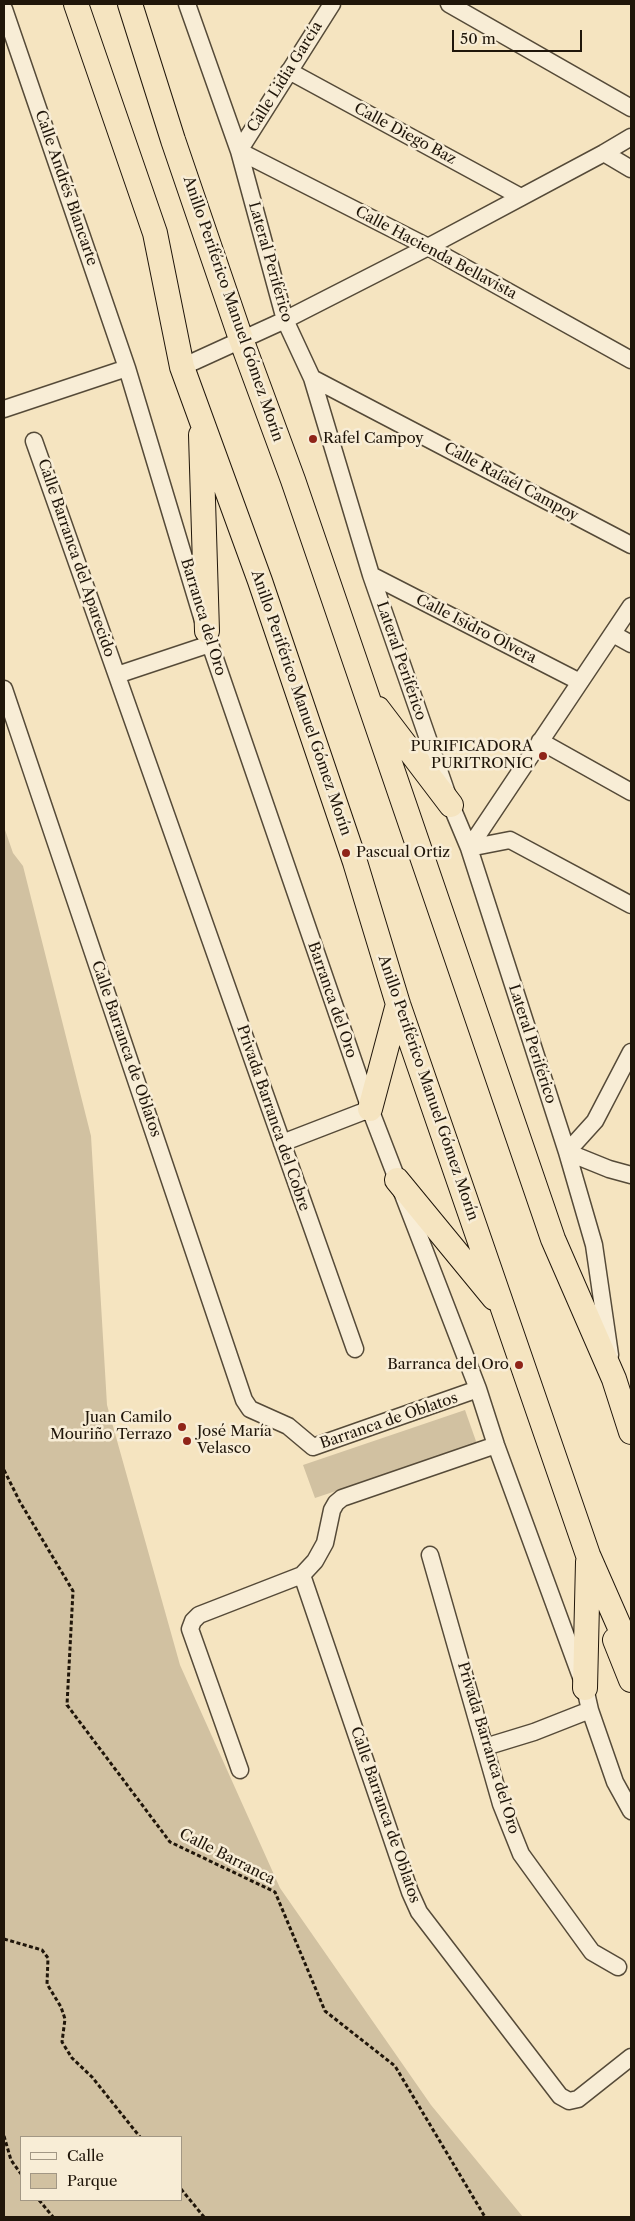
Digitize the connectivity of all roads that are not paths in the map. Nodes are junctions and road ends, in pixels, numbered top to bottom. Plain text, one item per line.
1 (76, 4) edge
2 (130, 4) edge
3 (187, 4) edge
4 (332, 4) edge
5 (449, 4) edge
6 (4, 9) edge
7 (8, 32) edge
8 (289, 71) junction
9 (631, 108) edge
10 (631, 136) edge
11 (239, 150) junction
12 (604, 153) junction
13 (631, 169) edge
14 (522, 197) junction
15 (428, 247) junction
16 (285, 320) junction
17 (241, 339) junction
18 (631, 360) edge
19 (182, 367) junction
20 (128, 368) junction
21 (312, 378) junction
22 (4, 409) edge
23 (200, 414) junction
24 (34, 441) dead end
25 (631, 545) edge
26 (371, 575) junction
27 (631, 606) edge
28 (613, 634) junction
29 (209, 637) junction
30 (631, 644) edge
31 (117, 675) junction
32 (580, 682) junction
33 (4, 689) edge
34 (365, 692) junction
35 (540, 741) junction
36 (631, 792) edge
37 (451, 805) junction
38 (468, 848) junction
39 (191, 886) joint
40 (631, 905) edge
41 (398, 1004) junction
42 (631, 1052) edge
43 (370, 1109) junction
44 (282, 1143) junction
45 (567, 1152) junction
46 (631, 1175) edge
47 (397, 1180) junction
48 (505, 1312) junction
49 (355, 1350) dead end
50 (614, 1379) junction
51 (478, 1389) junction
52 (250, 1409) joint
53 (631, 1432) edge
54 (496, 1445) junction
55 (430, 1555) dead end
56 (588, 1555) junction
57 (302, 1575) junction
58 (631, 1653) edge
59 (631, 1680) edge
60 (587, 1699) junction
61 (485, 1747) junction
62 (240, 1770) dead end
63 (631, 1811) edge
64 (618, 1967) dead end
65 (631, 2057) edge

1 - 19 highway, Anillo Periférico Manuel Gómez Morín
2 - 17 highway, Anillo Periférico Manuel Gómez Morín
3 - 11 street, Lateral Periférico
4 - 8 street, Calle Lidia García
5 - 9 street
6 - 7 street, Calle Andrés Blancarte
7 - 20 street, Calle Andrés Blancarte
8 - 11 street, Calle Lidia García
8 - 14 street, Calle Diego Baz
10 - 12 street
11 - 15 street, Calle Hacienda Bellavista
11 - 16 street, Lateral Periférico
12 - 13 street
12 - 14 street
14 - 15 street
15 - 16 street
15 - 18 street, Calle Hacienda Bellavista
16 - 17 street
16 - 21 street, Lateral Periférico
17 - 19 street
17 - 34 highway, Anillo Periférico Manuel Gómez Morín
19 - 23 highway, Anillo Periférico Manuel Gómez Morín
20 - 22 street
20 - 29 street, Barranca del Oro
21 - 25 street, Calle Rafaél Campoy
21 - 26 street, Lateral Periférico
23 - 29 highway
23 - 41 highway, Anillo Periférico Manuel Gómez Morín
24 - 31 street, Calle Barranca del Aparecido
26 - 32 street, Calle Isidro Olvera
26 - 37 street, Lateral Periférico
27 - 28 street
28 - 30 street
28 - 32 street
29 - 31 street
29 - 43 street, Barranca del Oro
31 - 39 street, Calle Barranca del Aparecido
32 - 35 street
33 - 52 street, Calle Barranca de Oblatos
34 - 37 highway
34 - 50 highway, Anillo Periférico Manuel Gómez Morín
35 - 36 street
35 - 38 street
37 - 38 street, Lateral Periférico
38 - 40 street
38 - 45 street, Lateral Periférico
39 - 44 street, Privada Barranca del Cobre
41 - 43 highway
41 - 48 highway, Anillo Periférico Manuel Gómez Morín
42 - 45 street
43 - 44 street
43 - 47 street, Barranca del Oro
44 - 49 street, Privada Barranca del Cobre
45 - 46 street
45 - 50 street, Lateral Periférico
47 - 48 highway
47 - 51 street, Barranca del Oro
48 - 56 highway, Anillo Periférico Manuel Gómez Morín
50 - 53 highway, Anillo Periférico Manuel Gómez Morín
51 - 52 street, Barranca de Oblatos
51 - 54 street, Barranca del Oro
54 - 57 street
54 - 60 street, Barranca del Oro
55 - 61 street, Privada Barranca del Oro
56 - 58 highway, Anillo Periférico Manuel Gómez Morín
56 - 59 highway
56 - 60 highway
57 - 62 street
57 - 65 street, Calle Barranca de Oblatos
60 - 61 street
60 - 63 street
61 - 64 street, Privada Barranca del Oro

